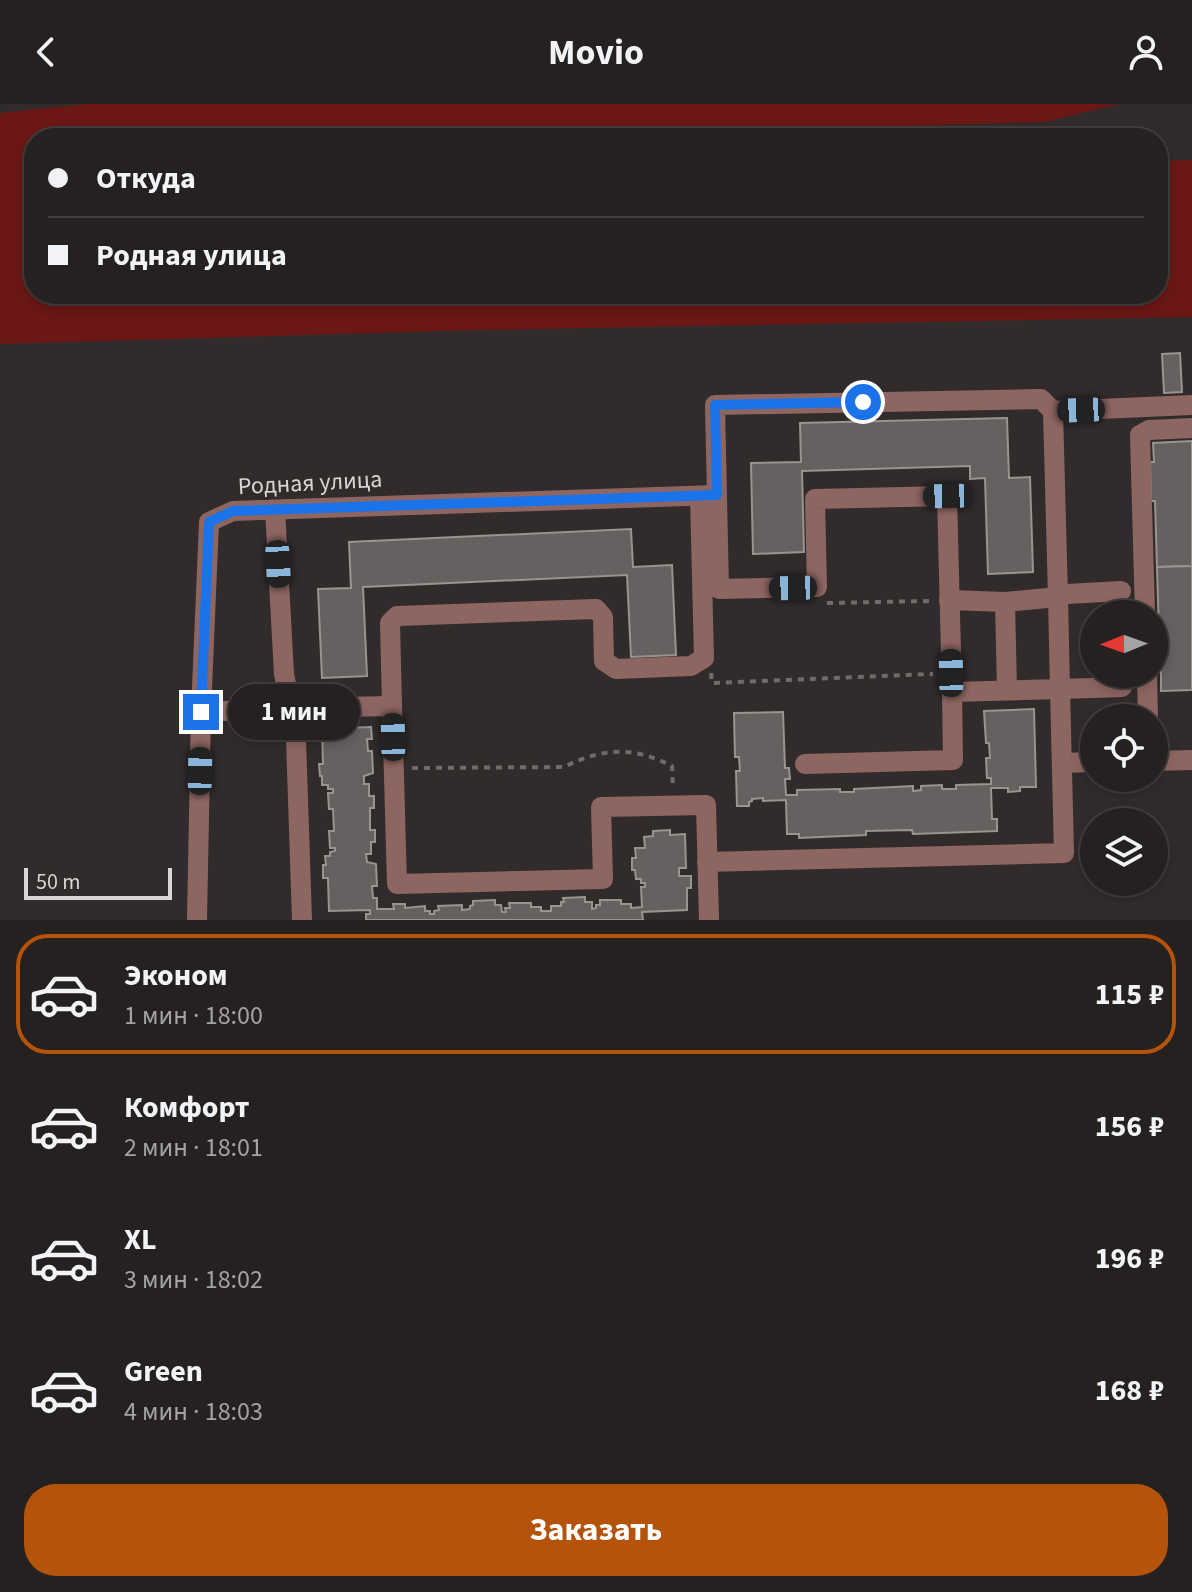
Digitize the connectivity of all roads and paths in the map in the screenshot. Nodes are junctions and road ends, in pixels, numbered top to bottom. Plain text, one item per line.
1 (1192, 405) edge
2 (1053, 411) junction
3 (1192, 428) edge
4 (709, 495) junction
5 (275, 509) junction
6 (1121, 591) dead end
7 (1058, 597) junction
8 (949, 600) junction
9 (1145, 600) edge
10 (1005, 602) junction
11 (711, 668) dead end
12 (951, 682) junction
13 (1091, 688) edge
14 (1060, 689) junction
15 (1007, 690) junction
16 (392, 706) junction
17 (291, 708) junction
18 (201, 712) junction
19 (1192, 760) edge
20 (1168, 761) edge
21 (1080, 762) edge
22 (1062, 763) junction
23 (805, 764) dead end
24 (394, 768) junction
25 (674, 806) junction
26 (707, 862) junction
27 (197, 920) edge
28 (302, 920) edge
29 (709, 920) edge

1 - 2 street
2 - 4 street
2 - 7 street
3 - 9 street
4 - 5 street, Родная улица
4 - 8 street
4 - 16 street
5 - 17 street
5 - 18 street, Родная улица
6 - 7 street
7 - 10 street
7 - 14 street
8 - 10 street
8 - 12 street
10 - 15 street
11 - 12 path
12 - 15 street
12 - 23 street
13 - 14 street
14 - 15 street
14 - 22 street
16 - 17 street
16 - 24 street
17 - 18 street
17 - 28 street
18 - 27 street, Родная улица
19 - 20 street
21 - 22 street
22 - 26 street
24 - 25 path
24 - 25 street
25 - 26 street
26 - 29 street

